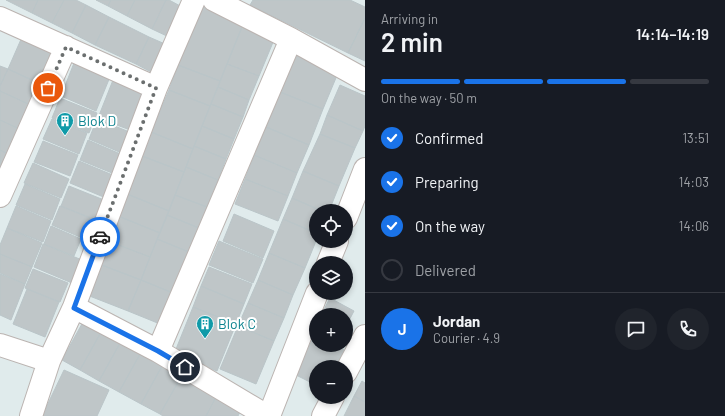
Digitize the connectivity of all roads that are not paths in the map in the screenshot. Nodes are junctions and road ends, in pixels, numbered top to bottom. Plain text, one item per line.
1 (194, 0) edge
2 (214, 0) edge
3 (0, 18) edge
4 (291, 39) junction
5 (66, 47) junction
6 (365, 80) edge
7 (156, 88) junction
8 (365, 170) edge
9 (0, 196) edge
10 (352, 204) edge
11 (314, 300) edge
12 (74, 308) junction
13 (365, 336) edge
14 (0, 345) edge
15 (158, 351) junction
16 (352, 360) edge
17 (49, 361) junction
18 (329, 404) edge
19 (31, 416) edge
20 (268, 416) edge
21 (323, 416) edge

1 - 7 street
2 - 4 street
3 - 5 street
4 - 6 street
4 - 15 street
5 - 7 street
5 - 9 street
7 - 12 street
8 - 10 street
11 - 20 street
12 - 15 street
12 - 17 street
13 - 16 street
14 - 17 street
15 - 20 street
17 - 19 street
18 - 21 street

